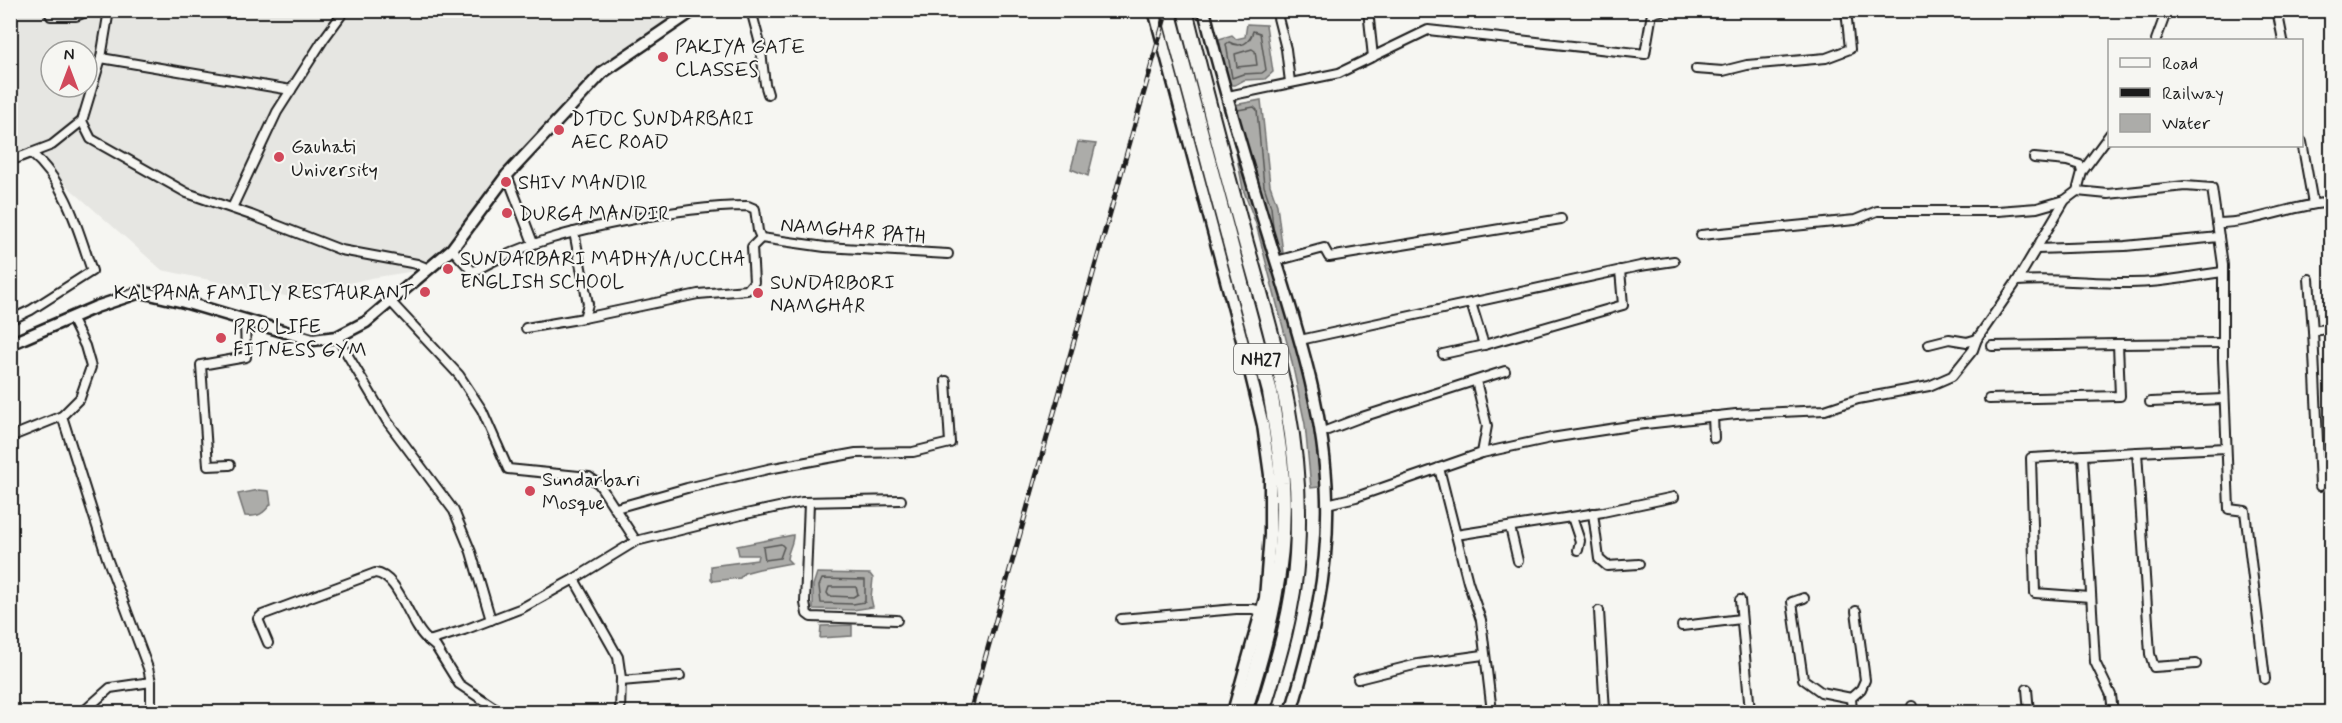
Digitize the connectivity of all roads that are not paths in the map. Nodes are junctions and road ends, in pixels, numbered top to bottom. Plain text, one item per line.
1 (48, 10) edge
2 (91, 10) edge
3 (109, 10) edge
4 (345, 10) edge
5 (694, 10) edge
6 (751, 10) edge
7 (1154, 10) edge
8 (1168, 10) edge
9 (1185, 10) edge
10 (1204, 10) edge
11 (1276, 10) edge
12 (1368, 10) edge
13 (1665, 10) edge
14 (1846, 10) edge
15 (2167, 10) edge
16 (2277, 10) edge
17 (1651, 12) edge
18 (2156, 39) edge
19 (2283, 39) edge
20 (1373, 57) junction
21 (101, 58) junction
22 (1696, 69) dead end
23 (1290, 82) junction
24 (291, 90) junction
25 (768, 94) dead end
26 (1228, 96) junction
27 (81, 121) junction
28 (2108, 135) edge
29 (2302, 147) edge
30 (31, 153) junction
31 (2034, 158) dead end
32 (10, 161) edge
33 (2082, 172) junction
34 (507, 175) junction
35 (2076, 191) junction
36 (2065, 200) junction
37 (2331, 202) edge
38 (2313, 204) junction
39 (232, 208) junction
40 (1561, 219) dead end
41 (2217, 223) junction
42 (574, 232) junction
43 (1701, 235) dead end
44 (2219, 237) junction
45 (761, 238) junction
46 (533, 243) junction
47 (452, 249) junction
48 (2037, 249) junction
49 (948, 254) dead end
50 (1276, 261) junction
51 (1674, 261) dead end
52 (429, 269) junction
53 (1620, 270) junction
54 (2223, 272) junction
55 (2309, 279) dead end
56 (2017, 281) junction
57 (391, 302) junction
58 (1471, 303) junction
59 (71, 318) junction
60 (584, 318) junction
61 (10, 320) edge
62 (245, 321) junction
63 (526, 328) dead end
64 (2331, 328) edge
65 (2313, 331) junction
66 (337, 336) junction
67 (1977, 339) junction
68 (1300, 340) junction
69 (2223, 343) junction
70 (10, 344) edge
71 (1929, 344) dead end
72 (2118, 344) junction
73 (1484, 345) junction
74 (1992, 346) dead end
75 (1443, 354) dead end
76 (1505, 371) dead end
77 (946, 381) dead end
78 (1476, 381) junction
79 (1989, 399) dead end
80 (2224, 399) junction
81 (2150, 402) dead end
82 (62, 416) junction
83 (1713, 416) junction
84 (1320, 433) junction
85 (10, 437) edge
86 (1714, 438) dead end
87 (2226, 448) junction
88 (2137, 452) junction
89 (1482, 453) junction
90 (2084, 455) junction
91 (230, 465) dead end
92 (1439, 468) junction
93 (2320, 486) dead end
94 (1674, 497) dead end
95 (901, 500) dead end
96 (809, 503) junction
97 (1327, 504) junction
98 (616, 508) junction
99 (1593, 513) junction
100 (1572, 517) junction
101 (1510, 527) junction
102 (1456, 535) junction
103 (636, 541) junction
104 (1578, 550) dead end
105 (1518, 561) dead end
106 (1639, 564) dead end
107 (574, 579) junction
108 (2090, 597) junction
109 (1804, 598) dead end
110 (1740, 600) dead end
111 (1262, 611) junction
112 (1599, 611) dead end
113 (1857, 611) dead end
114 (1121, 619) dead end
115 (1741, 619) junction
116 (491, 620) junction
117 (897, 620) dead end
118 (1682, 626) dead end
119 (429, 641) junction
120 (268, 643) dead end
121 (1483, 655) junction
122 (2196, 664) dead end
123 (680, 676) dead end
124 (1358, 679) dead end
125 (2265, 679) dead end
126 (621, 681) junction
127 (151, 682) junction
128 (2027, 689) dead end
129 (1851, 698) junction
130 (83, 712) edge
131 (151, 712) edge
132 (501, 712) edge
133 (620, 712) edge
134 (1233, 712) edge
135 (1244, 712) edge
136 (1262, 712) edge
137 (1291, 712) edge
138 (1492, 712) edge
139 (1605, 712) edge
140 (1750, 712) edge
141 (1852, 712) edge
142 (2030, 712) edge
143 (2113, 712) edge

1 - 2 street
3 - 21 street
4 - 24 street
5 - 34 street
6 - 25 street
7 - 111 street
8 - 135 highway, NH27
9 - 136 highway, NH27
10 - 26 street
11 - 23 street
12 - 20 street
13 - 17 street
14 - 22 street
15 - 18 street
16 - 19 street
17 - 20 street
20 - 23 street
21 - 24 street
21 - 27 street
23 - 26 street
24 - 39 street
26 - 50 street
27 - 30 street
27 - 39 street
28 - 33 street
29 - 38 street
30 - 32 street
30 - 61 street
31 - 33 street
33 - 35 street
34 - 46 street
34 - 47 street
35 - 36 street
35 - 41 street
36 - 43 street
36 - 48 street
37 - 38 street
38 - 41 street
39 - 52 street
40 - 50 street
41 - 44 street
42 - 45 street, NAMGHAR PATH
42 - 46 street, NAMGHAR PATH
42 - 60 street
44 - 48 street
44 - 54 street
45 - 49 street, NAMGHAR PATH
45 - 60 street
46 - 47 street, NAMGHAR PATH
47 - 52 street
48 - 56 street
50 - 68 street
51 - 53 street
52 - 57 street
53 - 58 street
53 - 73 street
54 - 56 street
54 - 69 street
55 - 65 street
56 - 67 street
57 - 66 street
57 - 98 street
58 - 68 street
58 - 73 street
59 - 62 street
59 - 70 street
59 - 82 street
60 - 63 street
62 - 66 street
62 - 91 street
64 - 65 street
65 - 93 street
66 - 116 street
67 - 71 street
67 - 83 street
68 - 84 street
69 - 72 street
69 - 80 street
72 - 74 street
72 - 79 street
73 - 75 street
76 - 78 street
77 - 98 street
78 - 84 street
78 - 89 street
80 - 81 street
80 - 87 street
82 - 85 street
82 - 127 street
83 - 86 street
83 - 89 street
84 - 97 street
87 - 88 street
87 - 125 street
88 - 90 street
88 - 122 street
89 - 92 street
90 - 108 street
90 - 108 street
92 - 97 street
92 - 102 street
94 - 99 street
95 - 96 street
96 - 103 street
96 - 117 street
97 - 137 street
98 - 103 street
99 - 100 street
99 - 106 street
100 - 101 street
100 - 104 street
101 - 102 street
101 - 105 street
102 - 121 street
103 - 107 street
107 - 116 street
107 - 126 street
108 - 143 street
109 - 129 street
110 - 115 street
111 - 114 street
111 - 134 street
112 - 139 street
113 - 129 street
115 - 118 street
115 - 140 street
116 - 119 street
119 - 120 street
119 - 132 street
121 - 124 street
121 - 138 street
123 - 126 street
126 - 133 street
127 - 130 street
127 - 131 street
128 - 142 street
129 - 141 street

